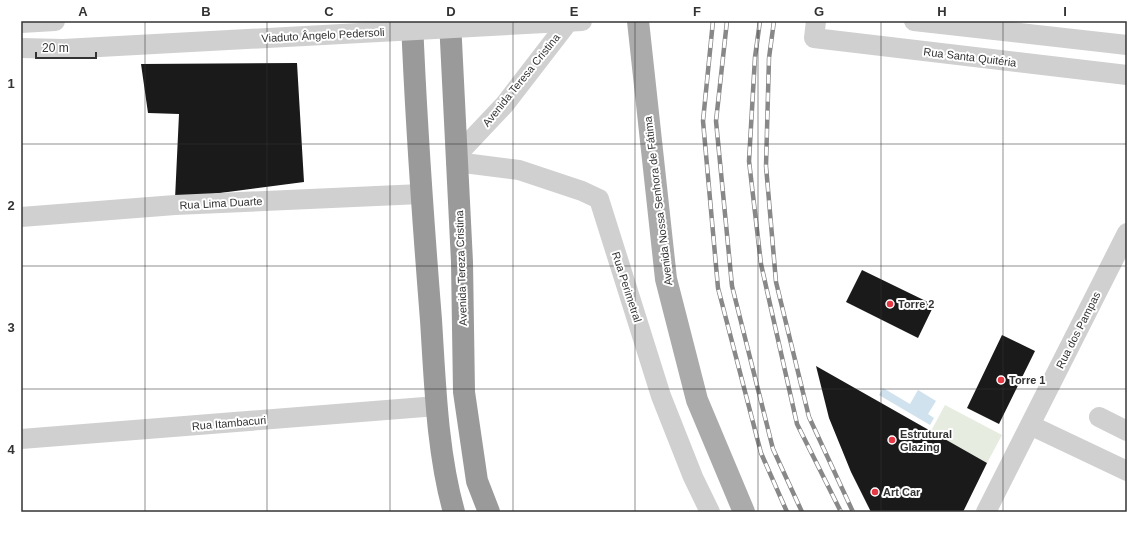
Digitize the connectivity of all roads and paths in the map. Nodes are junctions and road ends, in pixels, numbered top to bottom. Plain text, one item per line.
1 (55, 21) edge
2 (412, 21) edge
3 (450, 21) edge
4 (570, 21) edge
5 (582, 21) edge
6 (638, 21) edge
7 (914, 21) edge
8 (21, 23) edge
9 (815, 30) edge
10 (1127, 45) edge
11 (21, 48) edge
12 (1127, 75) edge
13 (456, 159) junction
14 (421, 194) junction
15 (21, 217) edge
16 (1127, 233) edge
17 (437, 406) junction
18 (1100, 418) dead end
19 (1030, 425) junction
20 (1127, 431) edge
21 (21, 439) edge
22 (1127, 471) edge
23 (454, 512) edge
24 (489, 512) edge
25 (710, 512) edge
26 (744, 512) edge
27 (986, 512) edge

1 - 8 street
2 - 14 highway
3 - 13 highway, Avenida Tereza Cristina
4 - 13 street, Avenida Teresa Cristina
5 - 11 street, Viaduto Ângelo Pedersoli, bridge
6 - 26 main road, Avenida Nossa Senhora de Fátima
7 - 10 street
9 - 12 street, Rua Santa Quitéria
13 - 24 highway, Avenida Tereza Cristina
13 - 25 street, Rua Perimetral
14 - 15 street, Rua Lima Duarte
14 - 17 highway
16 - 19 street, Rua dos Pampas
17 - 21 street, Rua Itambacuri
17 - 23 highway
18 - 20 street
19 - 22 street
19 - 27 street, Rua dos Pampas

